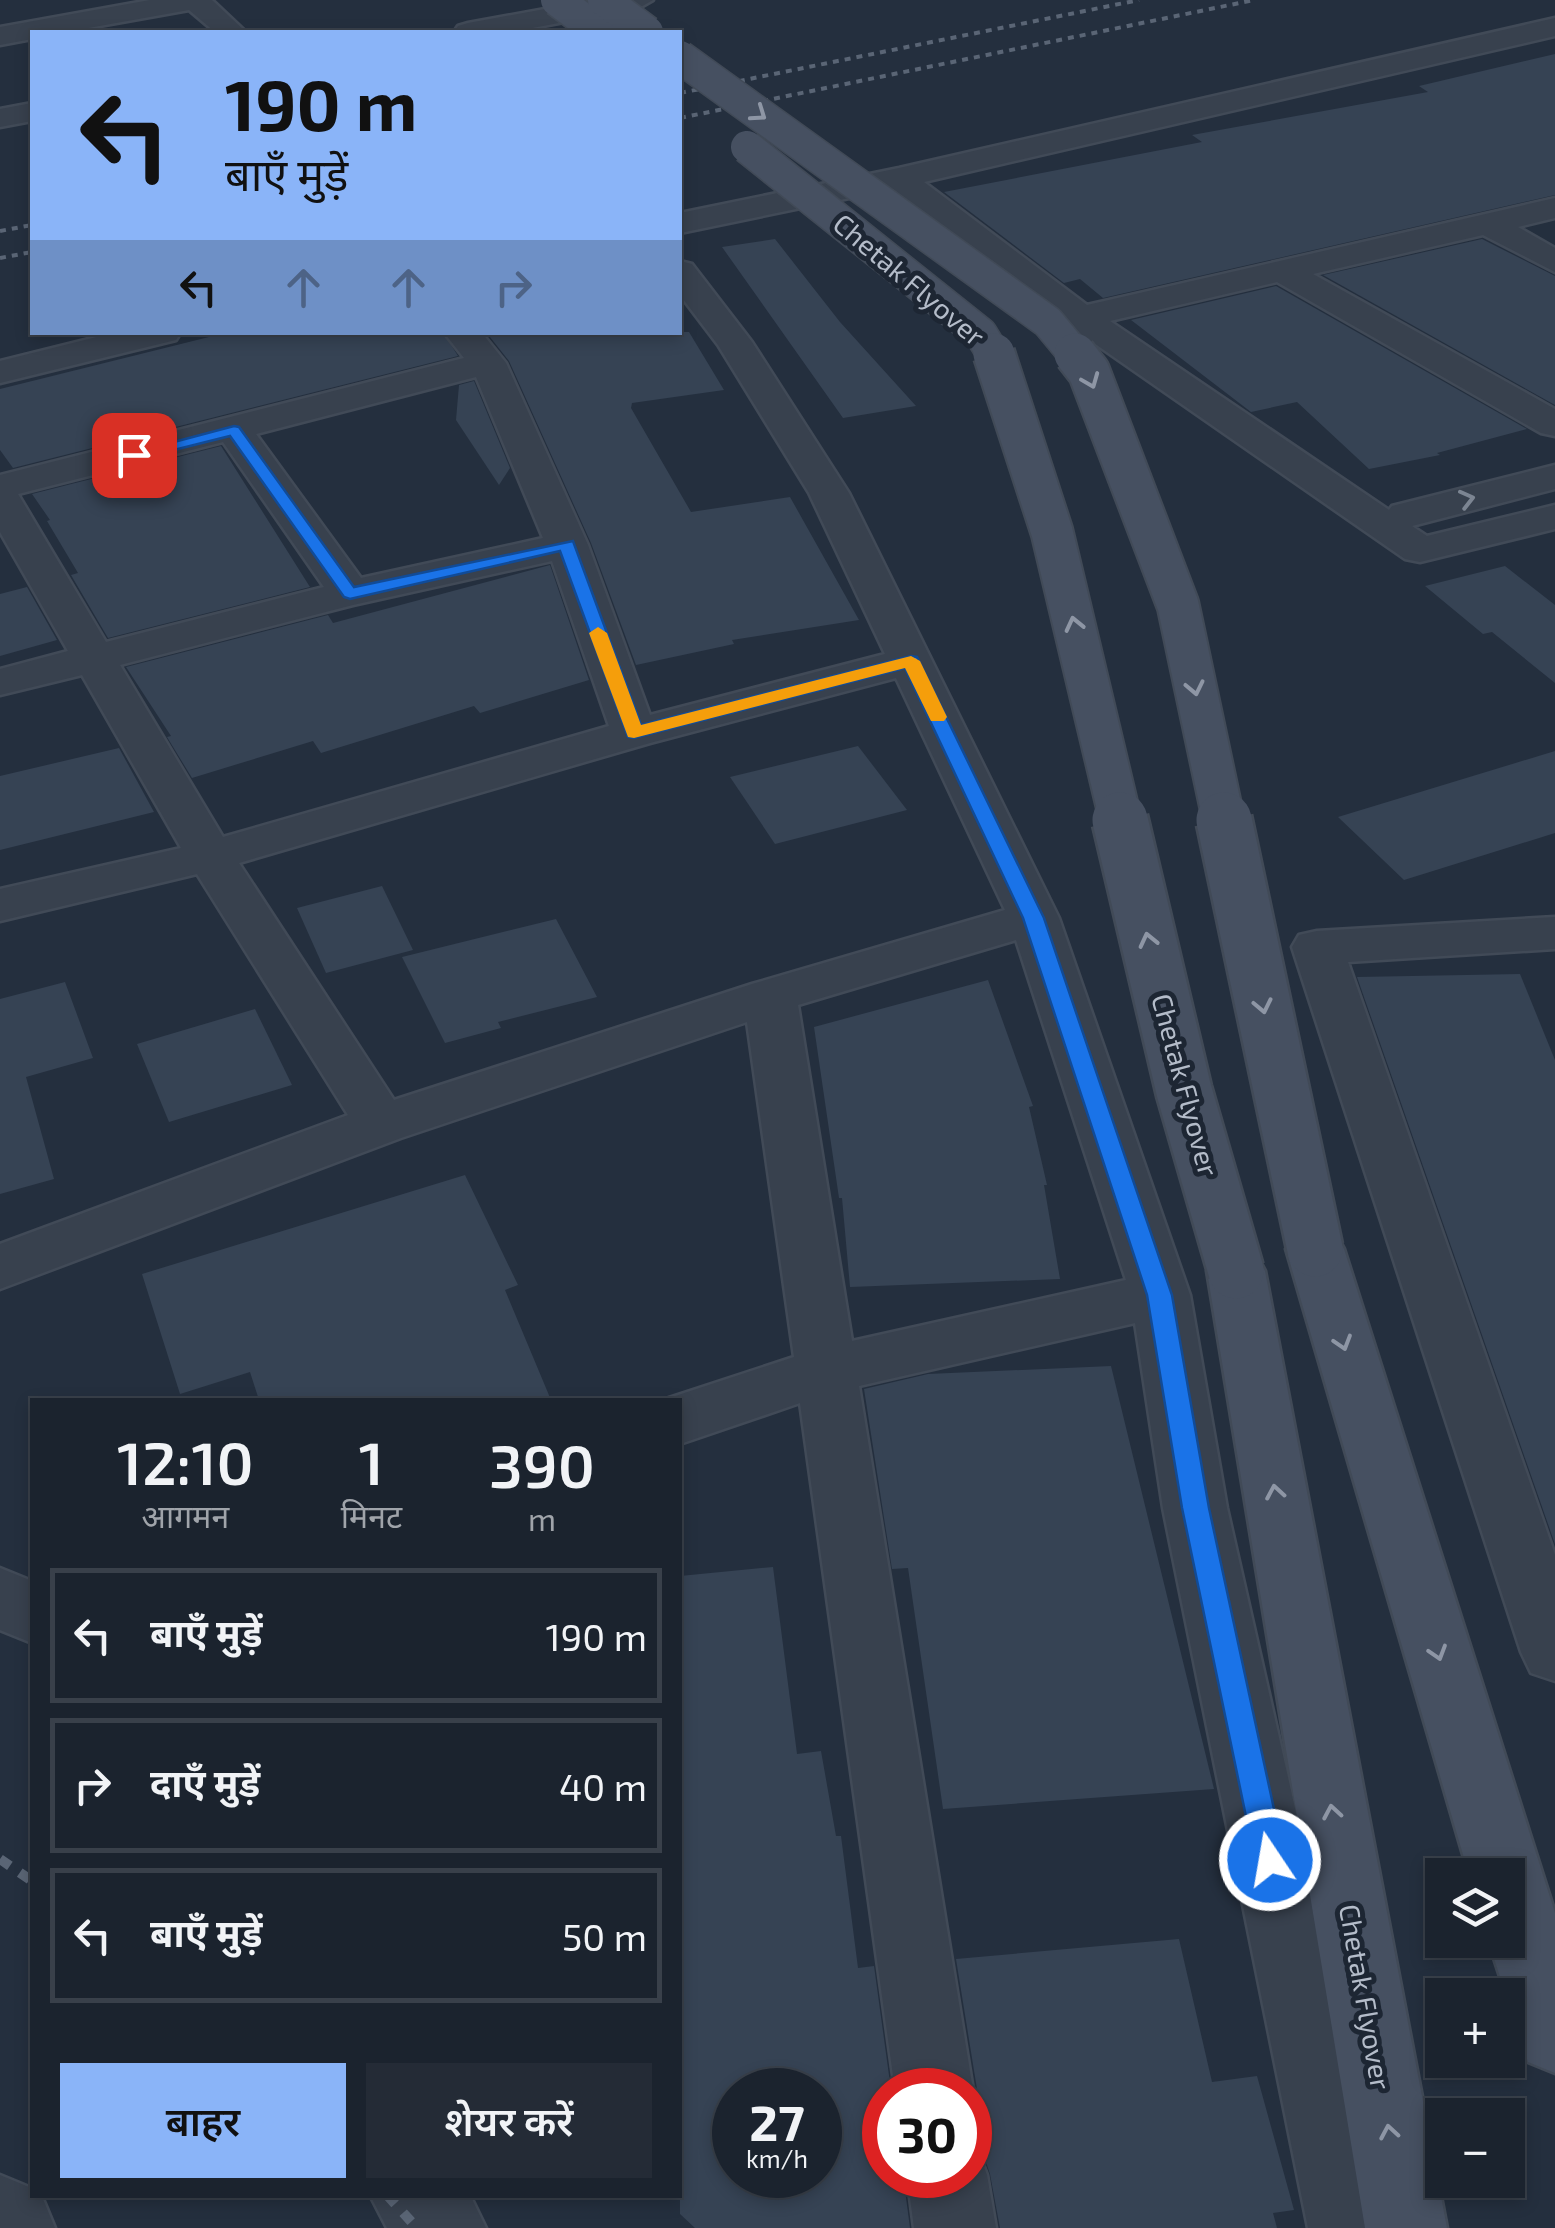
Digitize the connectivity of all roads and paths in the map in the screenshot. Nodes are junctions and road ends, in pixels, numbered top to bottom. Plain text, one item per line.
1 (195, 0) edge
2 (558, 0) edge
3 (604, 0) edge
4 (639, 0) edge
5 (1553, 28) edge
6 (30, 30) edge
7 (32, 30) edge
8 (230, 30) edge
9 (479, 30) edge
10 (597, 30) edge
11 (644, 30) edge
12 (0, 36) edge
13 (682, 58) edge
14 (682, 96) edge
15 (30, 112) edge
16 (0, 118) edge
17 (899, 178) junction
18 (1555, 208) edge
19 (682, 223) edge
20 (1487, 223) junction
21 (1555, 262) edge
22 (1284, 272) junction
23 (682, 274) edge
24 (1081, 316) junction
25 (152, 335) edge
26 (475, 348) edge
27 (0, 372) edge
28 (1555, 426) edge
29 (234, 430) junction
30 (1555, 477) edge
31 (0, 488) edge
32 (0, 497) edge
33 (1555, 517) edge
34 (1379, 522) junction
35 (566, 545) junction
36 (350, 594) junction
37 (98, 660) junction
38 (911, 661) junction
39 (0, 682) edge
40 (634, 732) junction
41 (210, 856) junction
42 (0, 905) edge
43 (1034, 918) junction
44 (1555, 933) edge
45 (770, 996) junction
46 (381, 1124) junction
47 (0, 1267) edge
48 (1160, 1295) junction
49 (823, 1371) junction
50 (682, 1417) edge
51 (0, 1596) edge
52 (30, 1614) edge
53 (1555, 1652) edge
54 (1500, 1858) edge
55 (1525, 1939) edge
56 (1555, 2035) edge
57 (931, 2068) edge
58 (415, 2198) edge
59 (950, 2198) edge
60 (0, 2216) edge
61 (14, 2228) edge
62 (445, 2228) edge
63 (955, 2228) edge
64 (1349, 2228) edge
65 (1406, 2228) edge

1 - 7 street
1 - 8 street
2 - 10 main road, bridge
3 - 11 main road, bridge
4 - 9 street
5 - 17 street
6 - 12 street
13 -> 54 main road, Chetak Flyover, bridge
65 -> 14 main road, Chetak Flyover, bridge
15 - 16 street
17 - 19 street
17 - 24 street
18 - 20 street
20 - 21 street
20 - 22 street
22 - 24 street
22 - 28 street
23 - 38 street
24 - 34 street
25 - 27 street
26 - 29 street
26 - 35 street
29 - 31 street
29 - 36 street
34 -> 30 street
32 - 37 street
33 - 34 street
35 - 36 street
35 - 40 street
36 - 37 street
37 - 39 street
37 - 41 street
38 - 40 street
38 - 43 street
40 - 41 street
41 - 42 street
41 - 46 street
43 - 45 street
43 - 48 street
44 - 53 street
45 - 46 street
45 - 49 street
46 - 47 street
48 - 49 street
48 - 64 street
49 - 50 street
49 - 57 street
51 - 52 street
55 - 56 main road, Chetak Flyover
58 - 62 street
59 - 63 street
60 - 61 street

